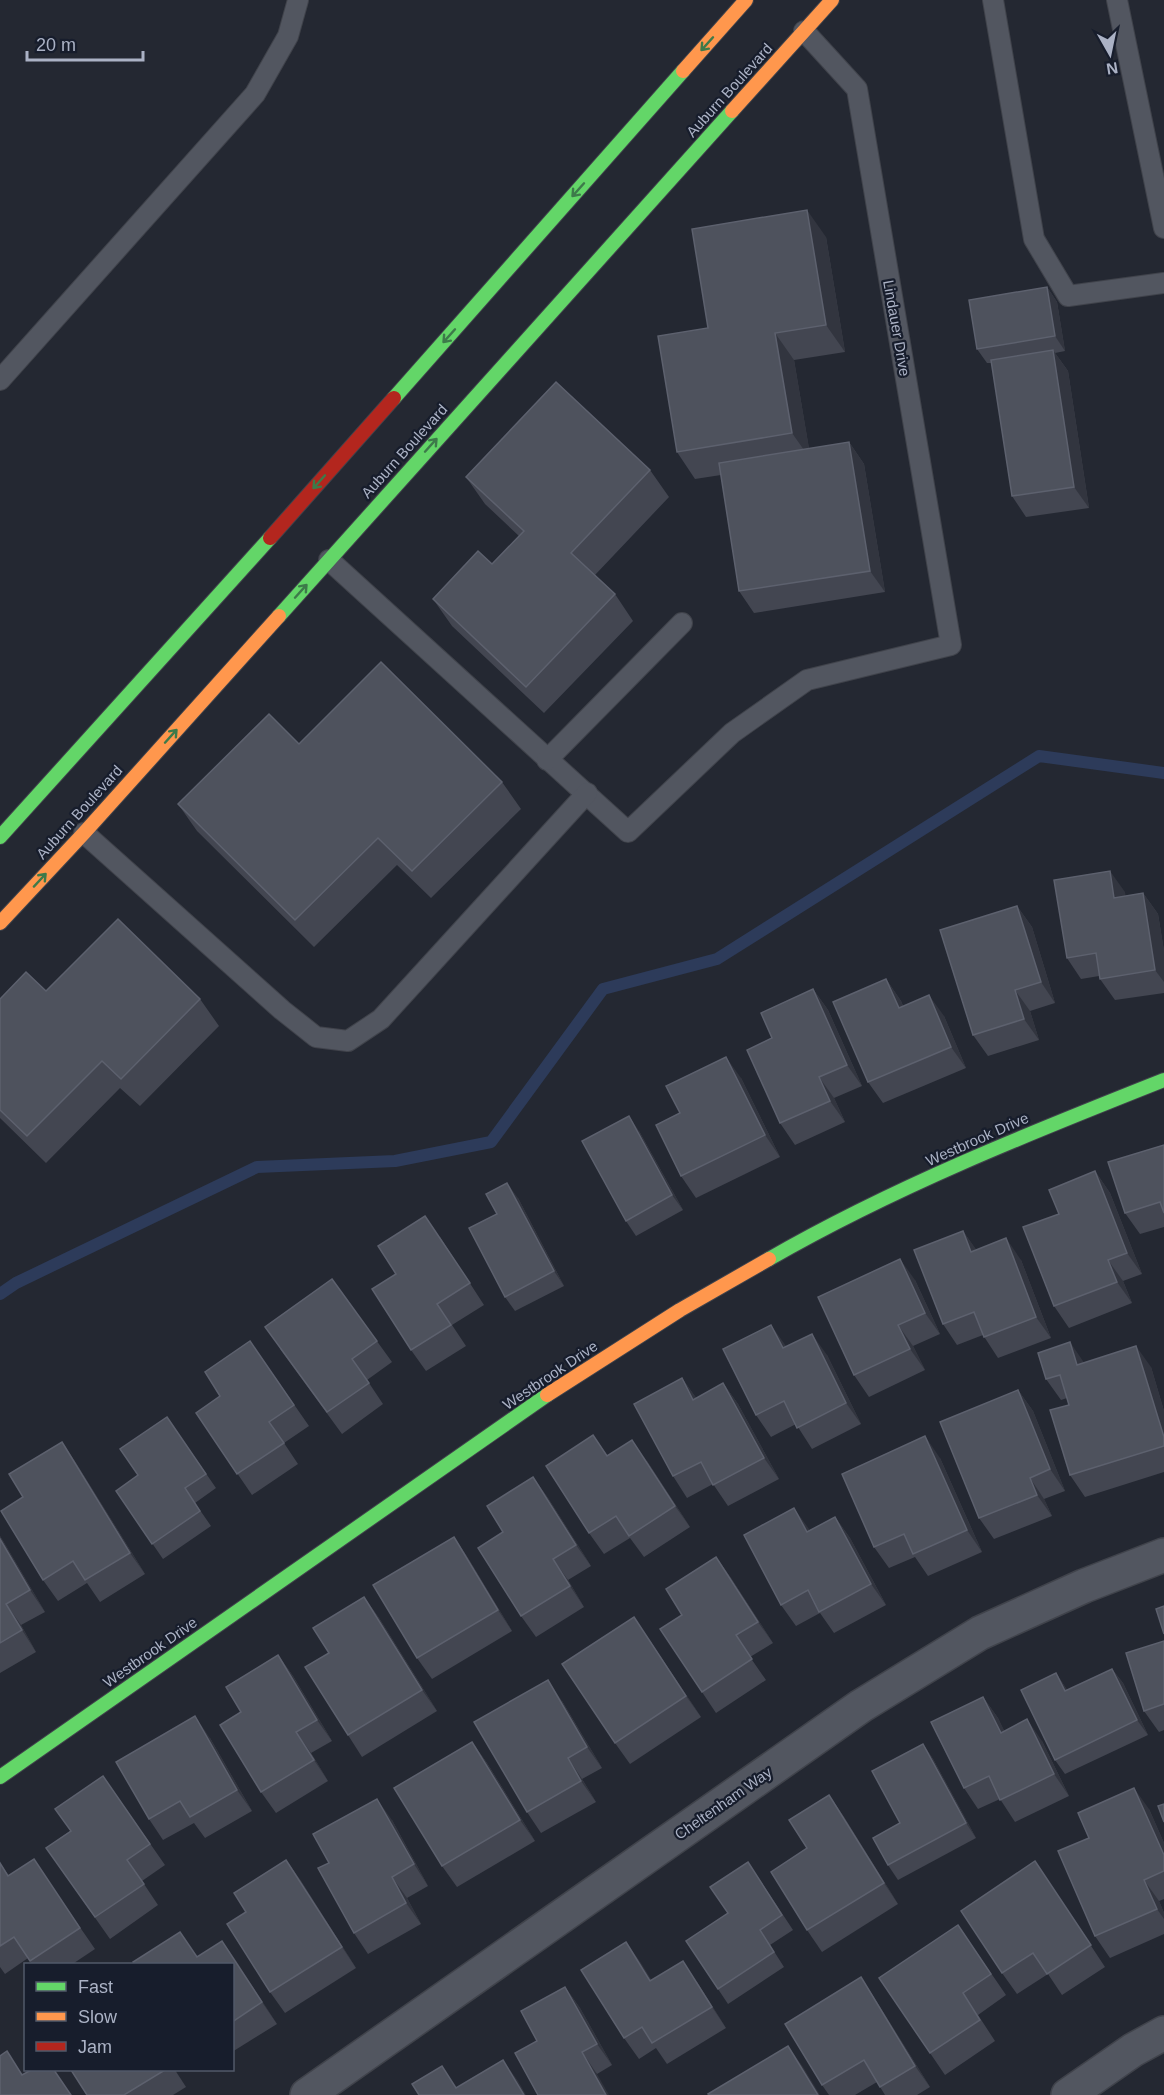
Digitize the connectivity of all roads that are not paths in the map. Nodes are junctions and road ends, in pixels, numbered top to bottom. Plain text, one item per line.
1 (298, 0) edge
2 (746, 0) edge
3 (832, 0) edge
4 (993, 0) edge
5 (1117, 0) edge
6 (804, 31) junction
7 (1164, 228) edge
8 (1164, 283) edge
9 (0, 380) edge
10 (329, 560) junction
11 (682, 623) dead end
12 (547, 759) junction
13 (587, 793) junction
14 (84, 833) junction
15 (0, 837) edge
16 (0, 923) edge
17 (1164, 1080) edge
18 (1164, 1554) edge
19 (0, 1777) edge
20 (1164, 2033) edge
21 (307, 2095) edge
22 (1068, 2095) edge

1 - 9 lane
2 -> 15 main road
3 - 6 main road, Auburn Boulevard
4 - 8 lane
5 - 7 lane
10 -> 6 main road, Auburn Boulevard
6 - 13 lane, Lindauer Drive
10 - 12 lane
14 -> 10 main road, Auburn Boulevard
11 - 12 lane
12 - 13 lane
13 - 14 lane
16 -> 14 main road, Auburn Boulevard
17 - 19 main road, Westbrook Drive
18 - 21 street, Cheltenham Way
20 - 22 street

